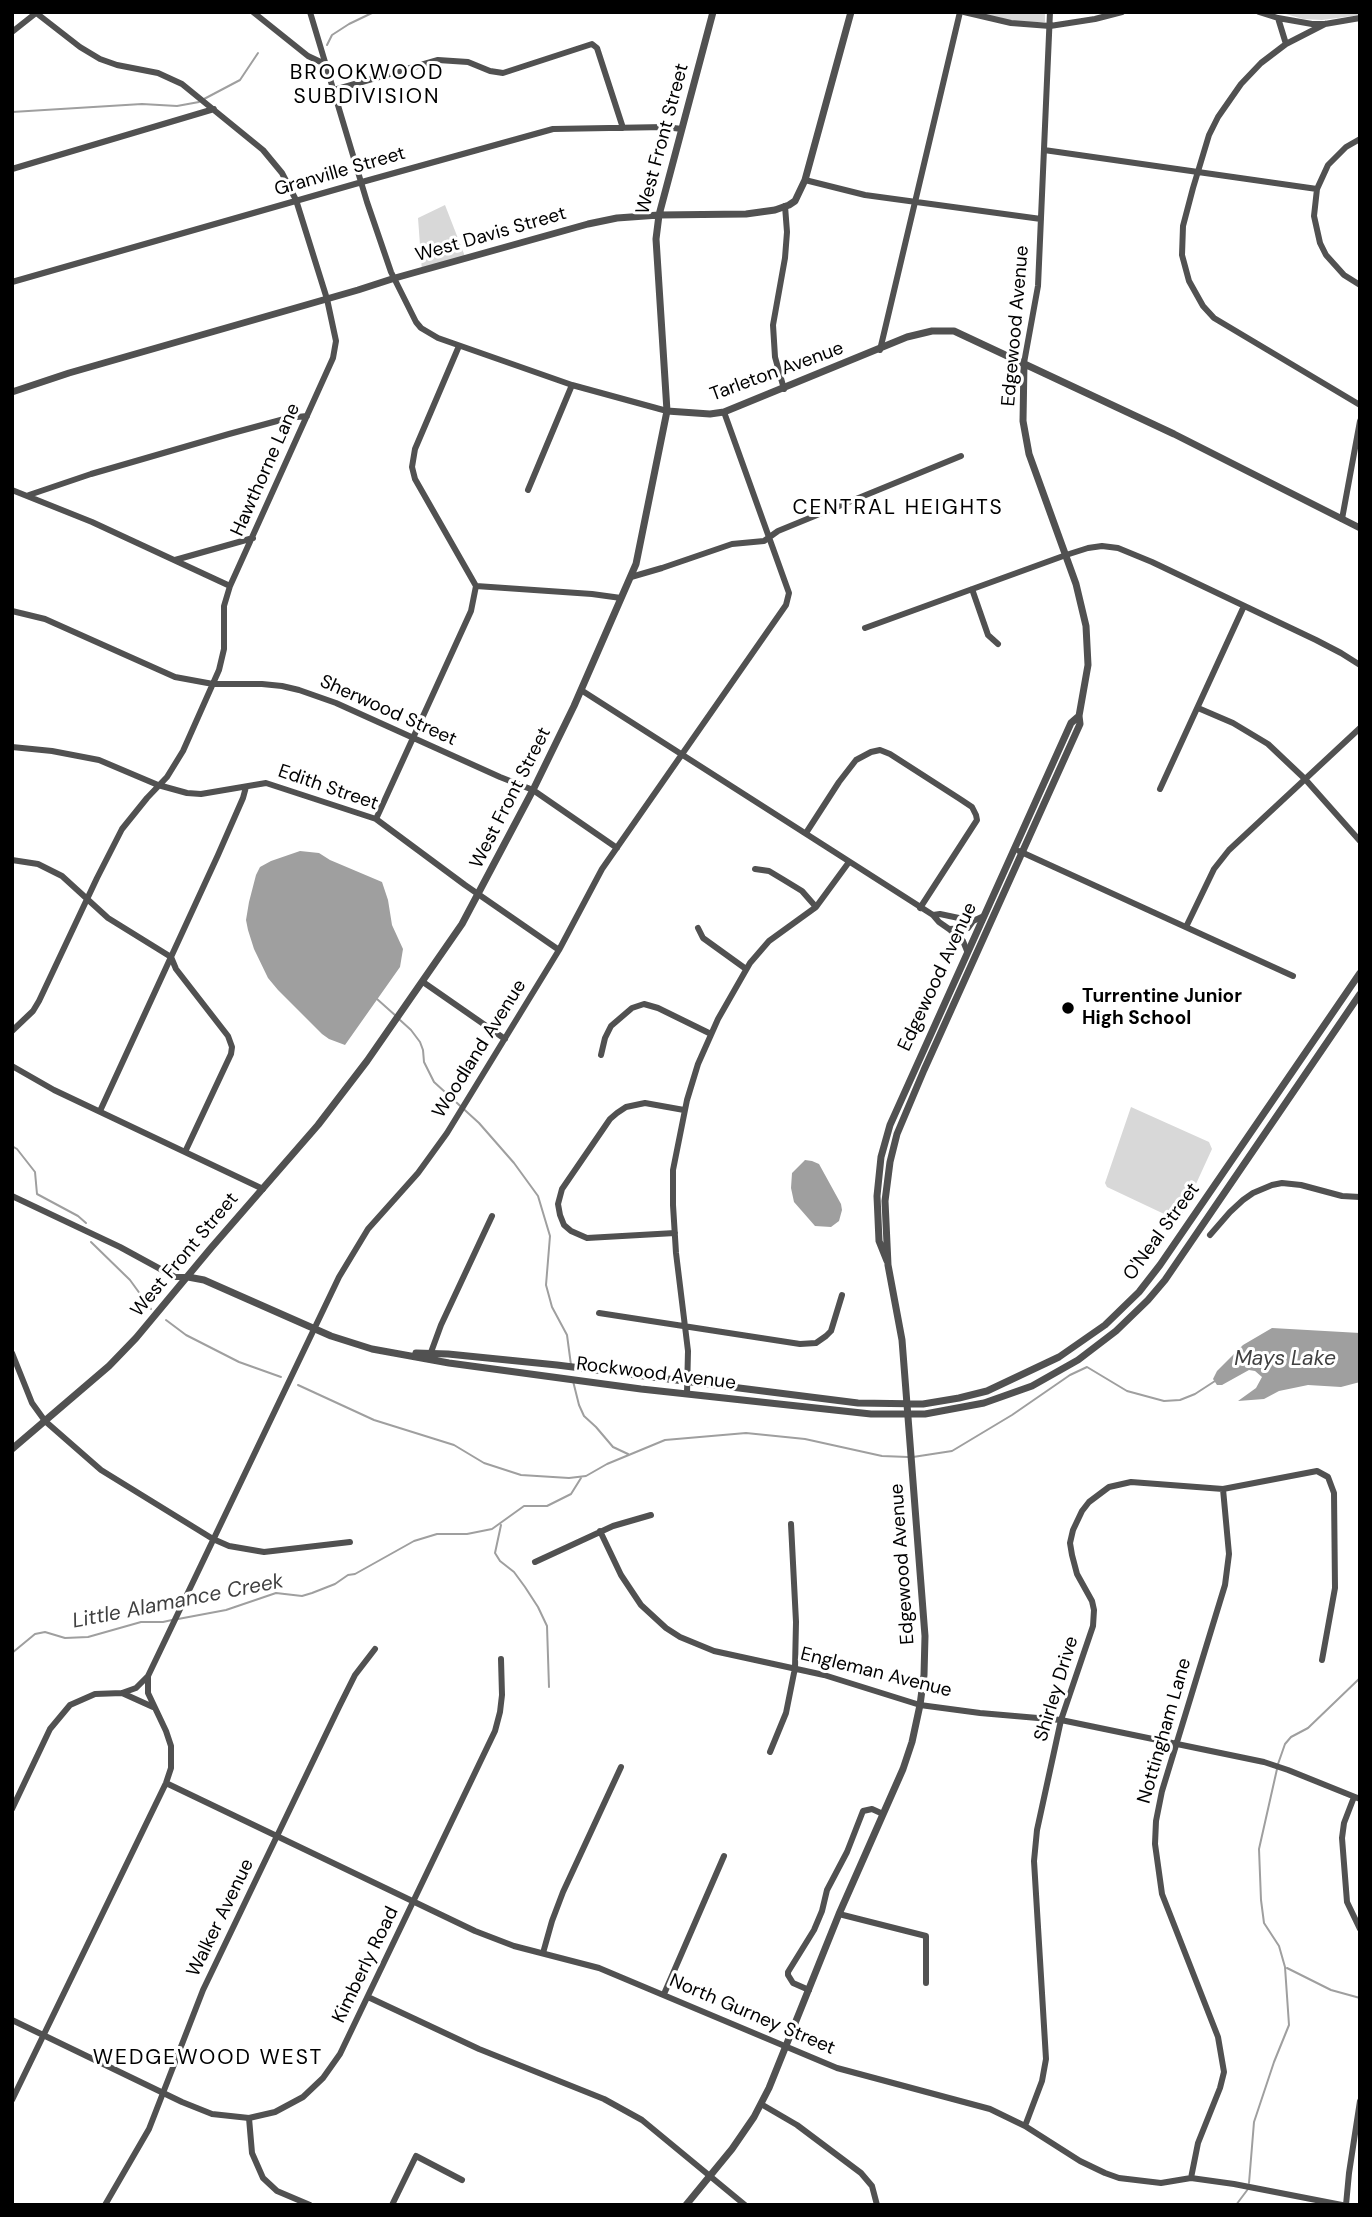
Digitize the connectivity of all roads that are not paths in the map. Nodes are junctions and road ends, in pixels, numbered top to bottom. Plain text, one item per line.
1 (253, 12) edge
2 (310, 12) edge
3 (713, 12) edge
4 (851, 12) edge
5 (962, 12) edge
6 (1050, 12) edge
7 (1122, 12) edge
8 (1259, 12) edge
9 (35, 13) edge
10 (1278, 18) junction
11 (1360, 18) edge
12 (1325, 24) junction
13 (1050, 26) junction
14 (12, 32) edge
15 (1286, 44) junction
16 (326, 64) junction
17 (334, 90) junction
18 (214, 109) junction
19 (623, 128) junction
20 (682, 129) junction
21 (1360, 139) edge
22 (1044, 150) junction
23 (12, 169) edge
24 (1198, 171) junction
25 (805, 180) junction
26 (362, 181) junction
27 (1317, 189) junction
28 (296, 201) junction
29 (915, 201) junction
30 (785, 206) junction
31 (659, 215) junction
32 (1041, 219) junction
33 (395, 278) junction
34 (12, 282) edge
35 (1360, 285) edge
36 (327, 299) junction
37 (459, 346) junction
38 (880, 350) junction
39 (1024, 363) junction
40 (572, 385) junction
41 (784, 389) junction
42 (12, 392) edge
43 (1360, 405) edge
44 (667, 411) junction
45 (724, 412) junction
46 (307, 416) junction
47 (1360, 421) edge
48 (961, 456) dead end
49 (528, 489) dead end
50 (12, 490) edge
51 (29, 495) junction
52 (1342, 519) junction
53 (1360, 528) edge
54 (770, 537) junction
55 (253, 538) junction
56 (1066, 555) junction
57 (175, 561) junction
58 (631, 577) junction
59 (230, 586) junction
60 (476, 586) junction
61 (972, 589) junction
62 (621, 598) junction
63 (1244, 606) junction
64 (12, 611) edge
65 (865, 628) dead end
66 (999, 644) dead end
67 (1360, 665) edge
68 (213, 684) junction
69 (581, 690) junction
70 (1198, 708) junction
71 (1079, 716) junction
72 (1360, 728) edge
73 (412, 737) junction
74 (12, 747) edge
75 (683, 754) junction
76 (1304, 779) junction
77 (158, 785) junction
78 (246, 787) junction
79 (1160, 789) dead end
80 (533, 790) junction
81 (376, 819) junction
82 (806, 833) junction
83 (1360, 841) edge
84 (617, 848) junction
85 (1014, 848) junction
86 (1023, 853) junction
87 (12, 860) edge
88 (849, 862) junction
89 (755, 869) dead end
90 (480, 895) junction
91 (87, 900) junction
92 (816, 907) junction
93 (920, 908) junction
94 (933, 915) junction
95 (984, 916) junction
96 (993, 919) junction
97 (974, 921) junction
98 (1186, 927) junction
99 (698, 928) dead end
100 (949, 929) junction
101 (559, 950) junction
102 (967, 951) junction
103 (171, 957) junction
104 (747, 969) junction
105 (1360, 973) edge
106 (1293, 976) dead end
107 (423, 982) junction
108 (1360, 994) edge
109 (12, 1031) edge
110 (711, 1034) junction
111 (505, 1039) junction
112 (601, 1055) dead end
113 (12, 1066) edge
114 (684, 1110) junction
115 (100, 1111) junction
116 (884, 1147) junction
117 (186, 1152) junction
118 (892, 1152) junction
119 (263, 1189) junction
120 (12, 1196) edge
121 (1360, 1198) edge
122 (492, 1216) dead end
123 (675, 1233) junction
124 (1210, 1235) dead end
125 (888, 1265) junction
126 (188, 1276) junction
127 (842, 1295) dead end
128 (599, 1313) dead end
129 (686, 1326) junction
130 (315, 1329) junction
131 (12, 1353) edge
132 (430, 1357) junction
133 (687, 1381) junction
134 (687, 1393) junction
135 (908, 1404) junction
136 (909, 1415) junction
137 (45, 1421) junction
138 (12, 1449) edge
139 (1223, 1489) junction
140 (651, 1515) dead end
141 (791, 1524) dead end
142 (600, 1531) junction
143 (213, 1539) junction
144 (350, 1542) dead end
145 (535, 1562) dead end
146 (375, 1649) dead end
147 (501, 1659) dead end
148 (1322, 1660) dead end
149 (795, 1668) junction
150 (148, 1676) junction
151 (122, 1693) junction
152 (920, 1705) junction
153 (153, 1707) junction
154 (1061, 1720) junction
155 (1176, 1743) junction
156 (770, 1752) dead end
157 (621, 1767) dead end
158 (166, 1783) junction
159 (1357, 1798) edge
160 (12, 1809) edge
161 (883, 1814) junction
162 (278, 1836) junction
163 (724, 1856) dead end
164 (414, 1901) junction
165 (839, 1914) junction
166 (1360, 1929) edge
167 (543, 1953) junction
168 (926, 1983) dead end
169 (809, 1990) junction
170 (664, 1994) junction
171 (368, 1997) junction
172 (12, 2020) edge
173 (44, 2035) junction
174 (786, 2048) junction
175 (163, 2093) junction
176 (12, 2100) edge
177 (1360, 2101) edge
178 (761, 2104) junction
179 (249, 2118) junction
180 (1025, 2126) junction
181 (710, 2177) junction
182 (1191, 2178) junction
183 (462, 2180) dead end
184 (104, 2205) edge
185 (310, 2205) edge
186 (392, 2205) edge
187 (686, 2205) edge
188 (745, 2205) edge
189 (877, 2205) edge
190 (1344, 2205) edge

1 - 16 street
2 - 16 street, Tarleton Avenue
3 - 20 street, West Front Street
4 - 25 street
5 - 13 street
5 - 29 street
6 - 13 street, Edgewood Avenue
7 - 13 street
8 - 10 street
9 - 14 street
9 - 18 street, Hawthorne Lane
10 - 12 street
10 - 15 street
11 - 12 street
12 - 15 street
13 - 22 street, Edgewood Avenue
15 - 24 street
16 - 17 street, Tarleton Avenue
17 - 19 street
17 - 26 street, Tarleton Avenue
18 - 23 street
18 - 28 street, Hawthorne Lane
19 - 20 street, Granville Street
19 - 26 street, Granville Street
20 - 31 street, West Front Street
21 - 27 street
22 - 24 street
22 - 32 street, Edgewood Avenue
24 - 27 street
24 - 43 street
25 - 29 street
25 - 30 street
26 - 28 street, Granville Street
26 - 33 street, Tarleton Avenue
27 - 35 street
28 - 34 street, Granville Street
28 - 36 street, Hawthorne Lane
29 - 32 street
29 - 38 street
30 - 31 street, West Davis Street
30 - 41 street
31 - 33 street, West Davis Street
31 - 44 street, West Front Street
32 - 39 street, Edgewood Avenue
33 - 36 street, West Davis Street
33 - 37 street, Tarleton Avenue
36 - 42 street, West Davis Street
36 - 46 street, Hawthorne Lane
37 - 40 street, Tarleton Avenue
37 - 60 street
38 - 39 street, Tarleton Avenue
38 - 41 street, Tarleton Avenue
39 - 52 street, Tarleton Avenue
39 - 56 street, Edgewood Avenue
40 - 44 street, Tarleton Avenue
40 - 49 street
41 - 45 street, Tarleton Avenue
44 - 45 street, Tarleton Avenue
44 - 58 street, West Front Street
45 - 54 street, Woodland Avenue
46 - 51 street
46 - 55 street, Hawthorne Lane
47 - 52 street
48 - 54 street
50 - 51 street
51 - 57 street
52 - 53 street, Tarleton Avenue
54 - 58 street
54 - 75 street, Woodland Avenue
55 - 57 street
55 - 59 street, Hawthorne Lane
56 - 61 street
56 - 63 street
56 - 71 street, Edgewood Avenue
57 - 59 street
58 - 62 street, West Front Street
59 - 68 street, Hawthorne Lane
60 - 62 street
60 - 73 street
61 - 65 street
61 - 66 street
62 - 69 street, West Front Street
63 - 67 street
63 - 70 street
64 - 68 street, Sherwood Street
68 - 73 street, Sherwood Street
68 - 77 street, Hawthorne Lane
69 - 75 street
69 - 80 street, West Front Street
70 - 76 street
70 - 79 street
71 - 85 street, Edgewood Avenue
71 - 86 street, Edgewood Avenue
72 - 76 street
73 - 80 street, Sherwood Street
73 - 81 street
74 - 77 street, Edith Street
75 - 82 street
75 - 84 street, Woodland Avenue
76 - 83 street
76 - 98 street
77 - 78 street, Edith Street
77 - 91 street, Hawthorne Lane
78 - 81 street, Edith Street
78 - 103 street
80 - 84 street, Sherwood Street
80 - 90 street, West Front Street
81 - 90 street, Edith Street
82 - 88 street
82 - 93 street
84 - 101 street, Woodland Avenue
85 - 86 street
85 - 95 street, Edgewood Avenue
86 - 96 street, Edgewood Avenue
86 - 98 street
87 - 91 street
88 - 92 street
88 - 93 street
89 - 92 street
90 - 101 street, Edith Street
90 - 107 street, West Front Street
91 - 103 street
91 - 109 street, Hawthorne Lane
92 - 104 street
93 - 94 street
94 - 97 street
94 - 100 street
95 - 96 street
95 - 97 street
95 - 102 street, Edgewood Avenue
96 - 118 street, Edgewood Avenue
97 - 100 street
98 - 106 street
99 - 104 street
100 - 102 street
101 - 111 street, Woodland Avenue
102 - 116 street, Edgewood Avenue
103 - 115 street
103 - 117 street
104 - 110 street
105 - 135 street, O'Neal Street
107 - 111 street
107 - 119 street, West Front Street
108 - 136 street, O'Neal Street
110 - 112 street
110 - 114 street
111 - 130 street, Woodland Avenue
113 - 115 street
114 - 123 street
114 - 123 street
115 - 117 street
116 - 118 street
116 - 125 street, Edgewood Avenue
117 - 119 street
118 - 125 street, Edgewood Avenue
119 - 126 street, West Front Street
120 - 126 street, Rockwood Avenue
121 - 124 street
122 - 132 street
123 - 129 street
125 - 135 street, Edgewood Avenue
126 - 130 street, Rockwood Avenue
126 - 137 street, West Front Street
127 - 129 street
128 - 129 street
129 - 133 street
130 - 132 street, Rockwood Avenue
130 - 143 street, Woodland Avenue
131 - 137 street
132 - 133 street, Rockwood Avenue
132 - 134 street, Rockwood Avenue
133 - 134 street
133 - 135 street, Rockwood Avenue
134 - 136 street, Rockwood Avenue
135 - 136 street, Edgewood Avenue
136 - 152 street, Edgewood Avenue
137 - 138 street, West Front Street
137 - 143 street
139 - 148 street, Shirley Drive
139 - 154 street, Shirley Drive
139 - 155 street, Nottingham Lane
140 - 142 street
141 - 149 street
142 - 145 street
142 - 149 street, Engleman Avenue
143 - 144 street
143 - 150 street, Woodland Avenue
146 - 162 street, Walker Avenue
147 - 164 street, Kimberly Road
149 - 152 street, Engleman Avenue
149 - 156 street
150 - 151 street
150 - 153 street
151 - 153 street
151 - 160 street
152 - 154 street, Engleman Avenue
152 - 161 street, Edgewood Avenue
153 - 158 street
154 - 155 street, Engleman Avenue
154 - 180 street, Shirley Drive
155 - 159 street, Engleman Avenue
155 - 182 street, Nottingham Lane
157 - 167 street
158 - 162 street, North Gurney Street
158 - 173 street
159 - 166 street
161 - 165 street, Edgewood Avenue
161 - 169 street
162 - 164 street, North Gurney Street
162 - 175 street, Walker Avenue
163 - 170 street
164 - 167 street, North Gurney Street
164 - 171 street, Kimberly Road
165 - 168 street
165 - 169 street, Edgewood Avenue
167 - 170 street, North Gurney Street
169 - 174 street, Edgewood Avenue
170 - 174 street, North Gurney Street
171 - 179 street, Kimberly Road
171 - 181 street
172 - 173 street, Kimberly Road
173 - 175 street, Kimberly Road
173 - 176 street
174 - 178 street, Edgewood Avenue
174 - 180 street, North Gurney Street
175 - 179 street, Kimberly Road
175 - 184 street, Walker Avenue
177 - 190 street
178 - 181 street, Edgewood Avenue
178 - 189 street
179 - 185 street
180 - 182 street, North Gurney Street
181 - 187 street, Edgewood Avenue
181 - 188 street
182 - 190 street, North Gurney Street
183 - 186 street

